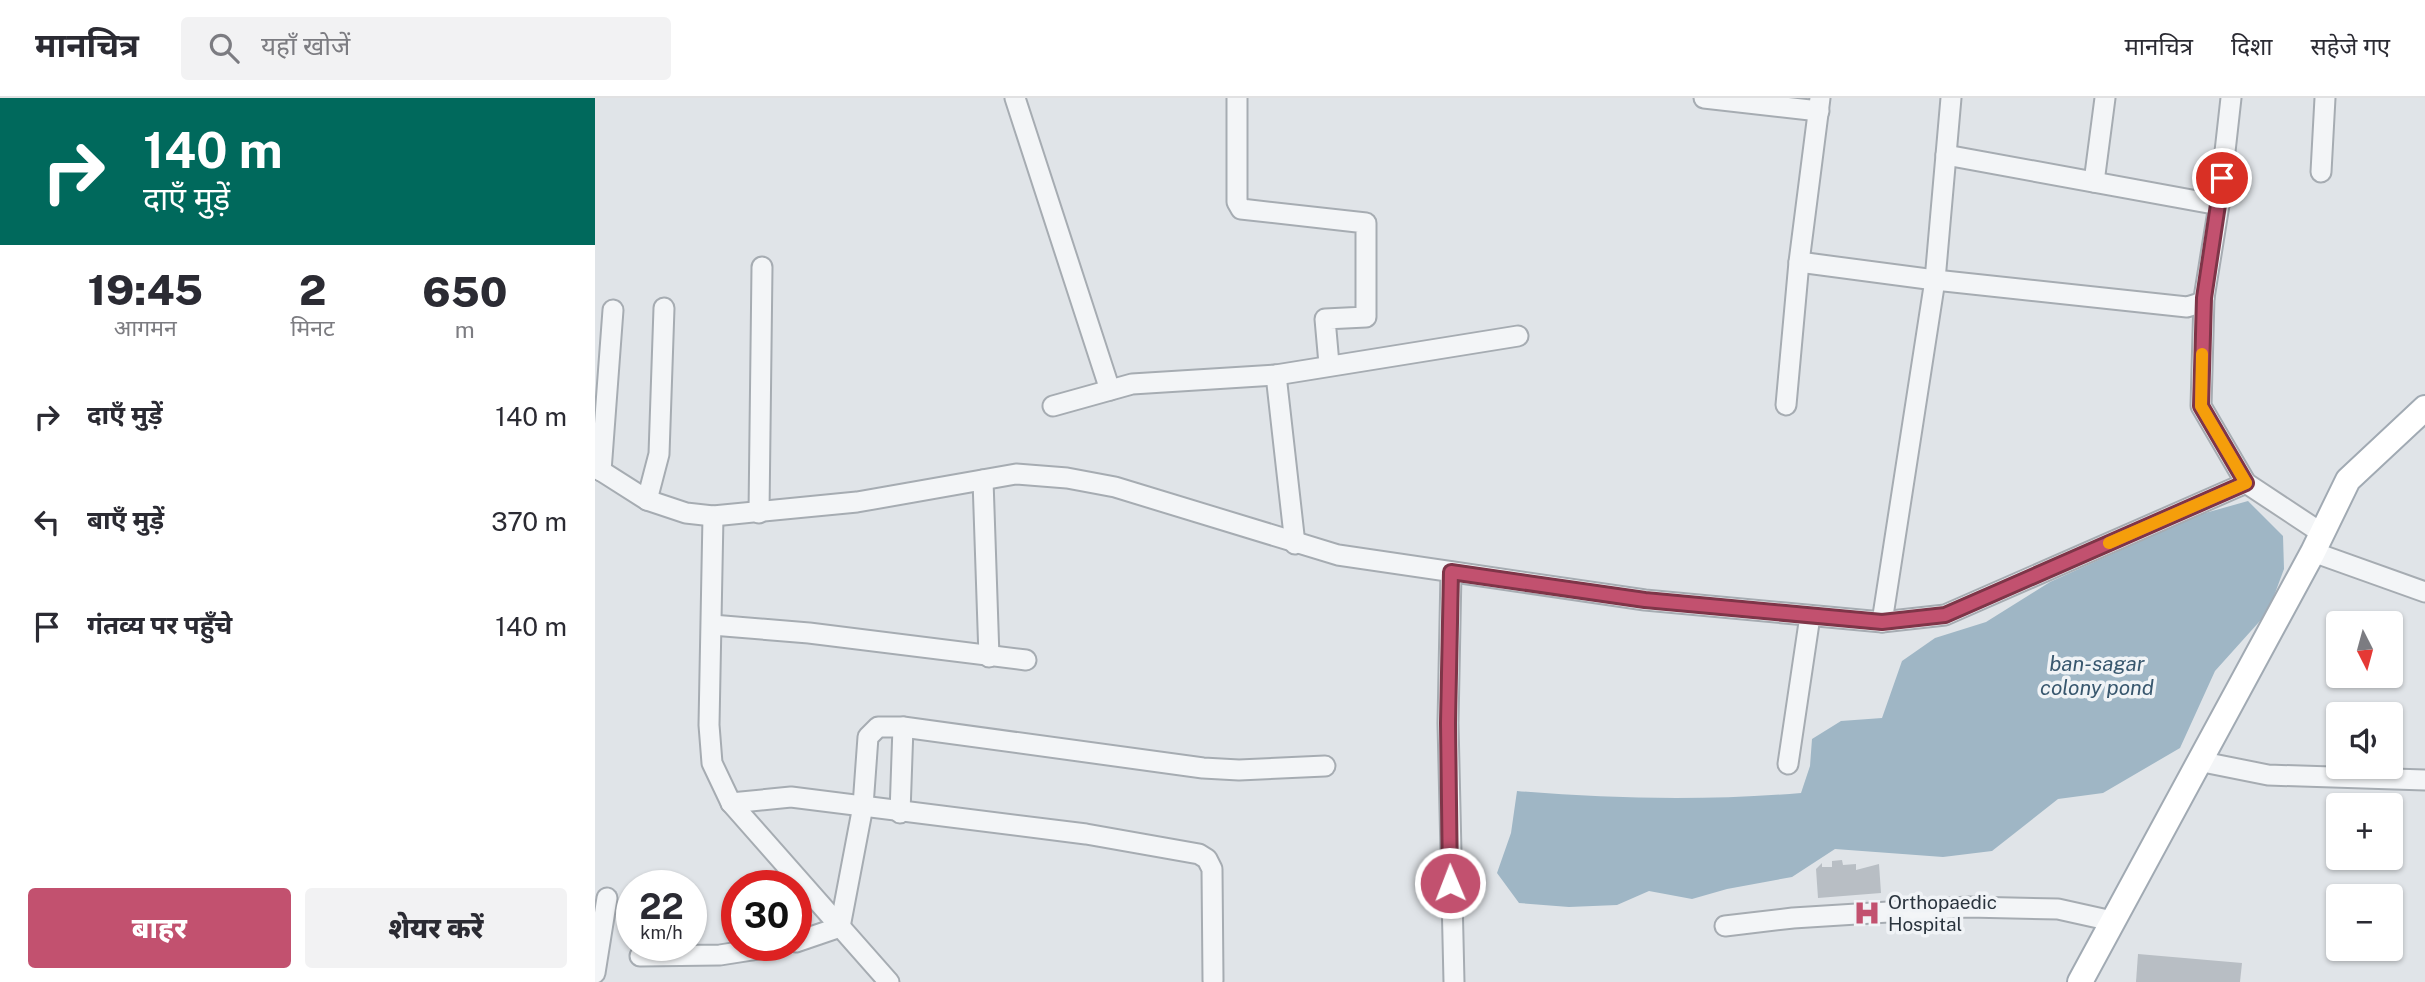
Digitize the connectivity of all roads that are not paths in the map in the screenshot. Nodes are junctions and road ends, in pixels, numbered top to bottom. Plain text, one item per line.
1 (1016, 98) edge
2 (1237, 98) edge
3 (1704, 98) edge
4 (1951, 98) edge
5 (2105, 98) edge
6 (2231, 98) edge
7 (2325, 98) edge
8 (1819, 104) edge
9 (1946, 155) junction
10 (2321, 172) dead end
11 (2094, 182) junction
12 (2219, 205) junction
13 (1798, 261) junction
14 (762, 267) dead end
15 (1935, 281) junction
16 (2204, 298) junction
17 (664, 309) dead end
18 (613, 310) dead end
19 (1518, 336) dead end
20 (1329, 364) junction
21 (1276, 375) junction
22 (1110, 390) junction
23 (1786, 405) dead end
24 (1053, 406) dead end
25 (2425, 408) edge
26 (598, 469) edge
27 (983, 480) junction
28 (2246, 483) junction
29 (647, 500) junction
30 (759, 513) junction
31 (713, 516) junction
32 (2317, 542) junction
33 (1295, 544) junction
34 (1451, 572) junction
35 (2425, 592) edge
36 (1810, 616) junction
37 (1882, 622) junction
38 (712, 625) junction
39 (989, 657) junction
40 (1026, 660) dead end
41 (903, 727) junction
42 (2198, 761) junction
43 (1788, 764) dead end
44 (1325, 766) dead end
45 (2425, 780) edge
46 (731, 803) junction
47 (863, 806) junction
48 (900, 813) junction
49 (607, 898) dead end
50 (2112, 921) junction
51 (1725, 926) dead end
52 (840, 927) junction
53 (812, 937) edge
54 (595, 973) edge
55 (1213, 980) dead end
56 (888, 982) edge
57 (1454, 982) edge
58 (2080, 982) edge

1 - 22 street
2 - 20 street
3 - 8 street
4 - 9 street
5 - 11 street
6 - 12 street
7 - 10 street
8 - 13 street
9 - 11 street
9 - 15 street
11 - 12 street
12 - 16 street
13 - 15 street
13 - 23 street
14 - 30 street
15 - 16 street
15 - 37 street
16 - 28 street
17 - 29 street
18 - 26 street
19 - 20 street
20 - 21 street
21 - 22 street
21 - 33 street
22 - 24 street
25 - 32 main road
26 - 29 street
27 - 30 street
27 - 33 street
27 - 39 street
28 - 32 street
28 - 37 street
29 - 31 street
30 - 31 street
31 - 38 street
32 - 35 street
32 - 42 main road
33 - 34 street
34 - 36 street
34 - 57 street
36 - 37 street
36 - 43 street
38 - 39 street
38 - 46 street
39 - 40 street
41 - 44 street
41 - 47 street
41 - 48 street
42 - 45 street
42 - 50 main road
46 - 47 street
46 - 52 street
47 - 48 street
47 - 52 street
48 - 55 street
49 - 54 street
50 - 51 street
50 - 58 main road
52 - 53 street
52 - 56 street

